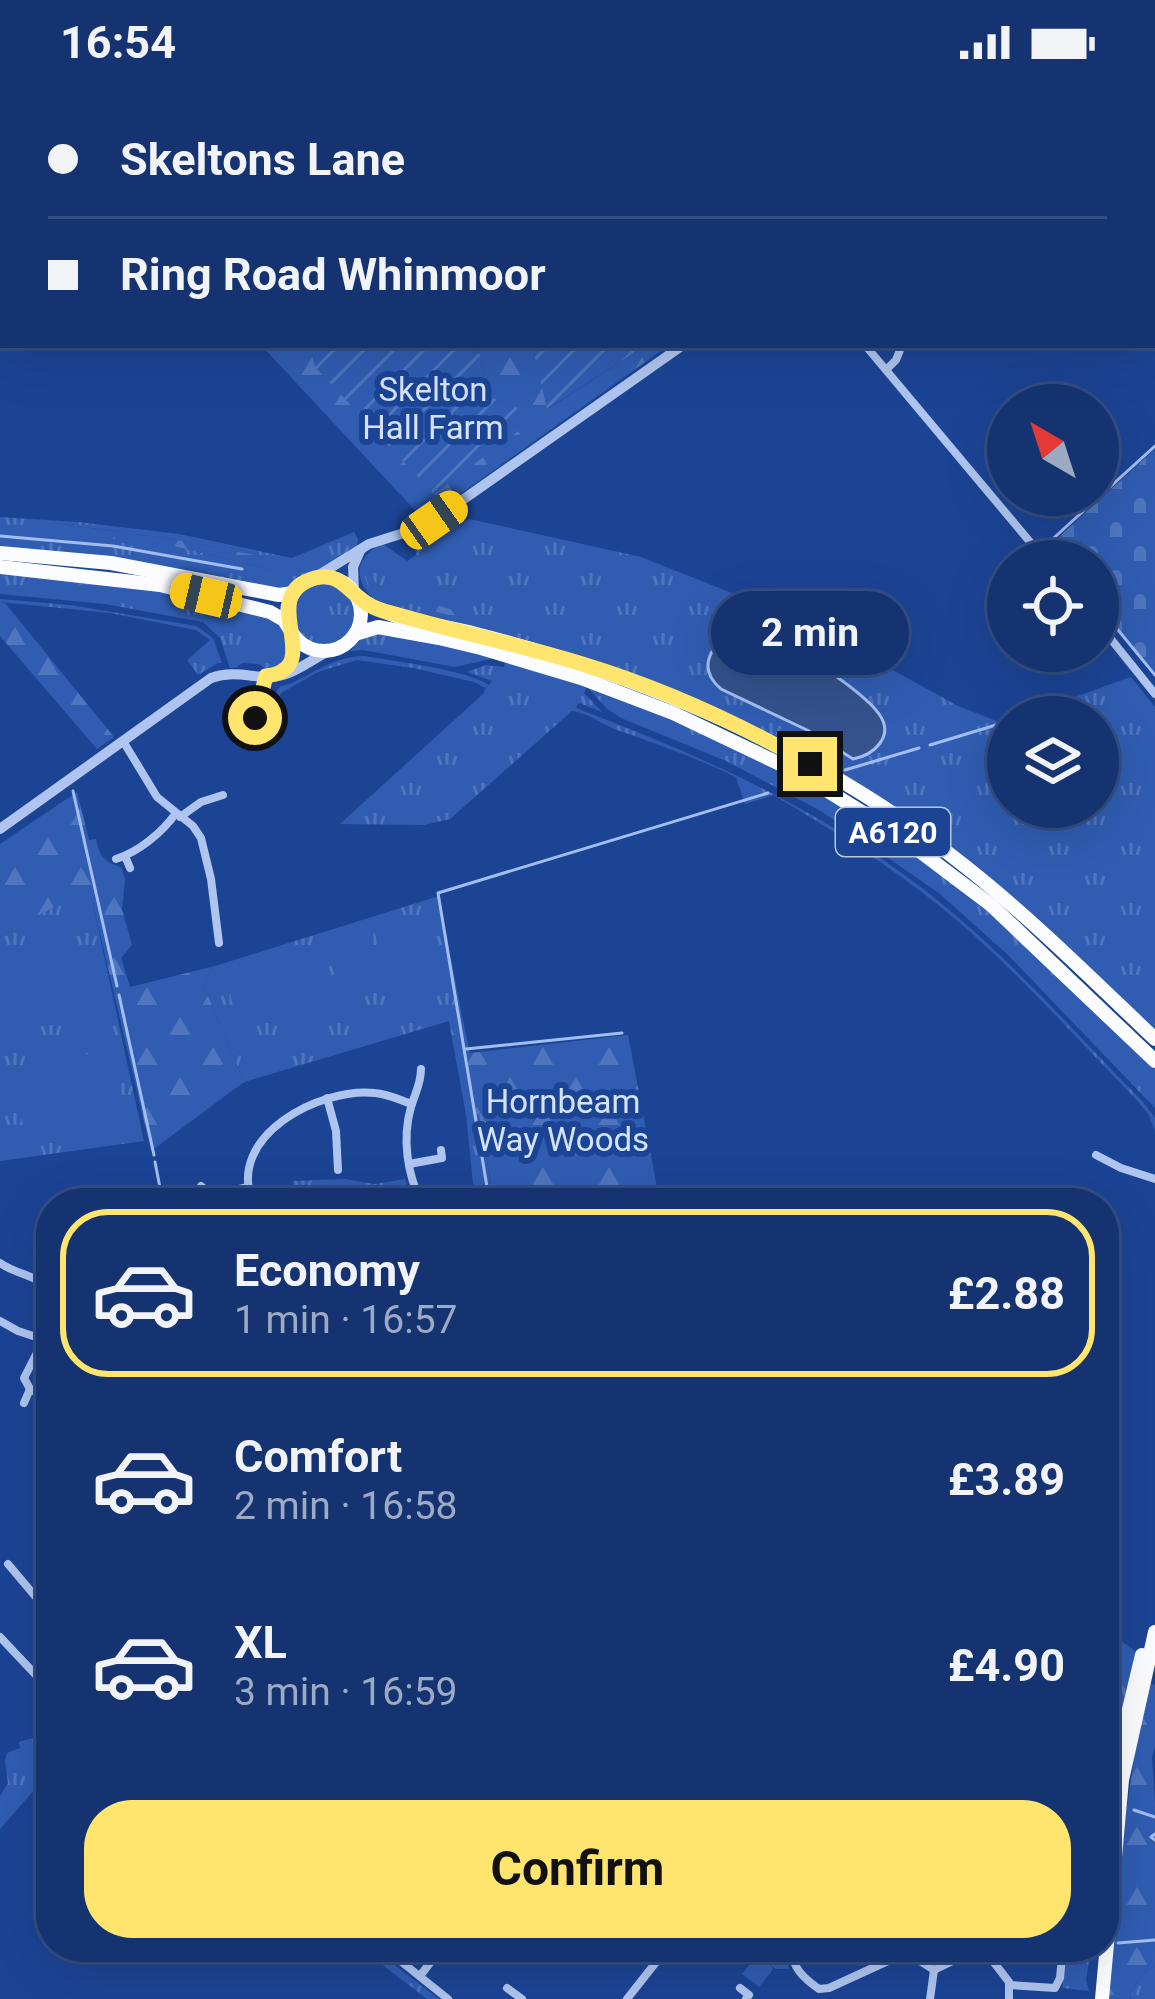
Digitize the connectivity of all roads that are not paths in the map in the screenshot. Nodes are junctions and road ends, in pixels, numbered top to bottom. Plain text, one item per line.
1 (679, 348) edge
2 (868, 348) edge
3 (901, 348) edge
4 (886, 370) junction
5 (1028, 540) edge
6 (362, 548) junction
7 (0, 553) edge
8 (0, 567) edge
9 (314, 578) junction
10 (293, 593) junction
11 (355, 594) junction
12 (291, 632) junction
13 (356, 634) junction
14 (1119, 649) edge
15 (510, 650) junction
16 (329, 651) junction
17 (583, 672) junction
18 (269, 676) junction
19 (1155, 694) edge
20 (255, 718) dead end
21 (123, 741) junction
22 (224, 795) dead end
23 (178, 815) junction
24 (0, 829) edge
25 (130, 868) dead end
26 (219, 943) dead end
27 (1155, 1039) edge
28 (1155, 1061) edge
29 (421, 1069) dead end
30 (327, 1098) junction
31 (412, 1104) junction
32 (441, 1150) dead end
33 (1096, 1155) dead end
34 (410, 1164) junction
35 (338, 1170) dead end
36 (1155, 1180) edge
37 (248, 1187) joint
38 (245, 1188) edge
39 (414, 1188) edge
40 (0, 1263) edge
41 (36, 1277) edge
42 (0, 1321) edge
43 (36, 1336) edge
44 (36, 1359) edge
45 (30, 1389) junction
46 (36, 1392) edge
47 (24, 1403) dead end
48 (8, 1564) dead end
49 (36, 1597) edge
50 (1155, 1622) edge
51 (1155, 1632) edge
52 (0, 1637) edge
53 (36, 1675) edge
54 (1119, 1768) edge
55 (1119, 1781) edge
56 (402, 1962) edge
57 (431, 1962) edge
58 (656, 1962) edge
59 (792, 1962) edge
60 (887, 1962) edge
61 (920, 1962) edge
62 (951, 1962) edge
63 (994, 1962) edge
64 (1062, 1962) edge
65 (1098, 1962) edge
66 (1103, 1962) edge
67 (934, 1970) junction
68 (420, 1976) junction
69 (1010, 1985) junction
70 (507, 1988) dead end
71 (740, 1988) dead end
72 (1102, 1997) edge
73 (448, 1999) edge
74 (522, 1999) edge
75 (627, 1999) edge
76 (746, 1999) edge
77 (930, 1999) edge
78 (1009, 1999) edge

1 - 6 street
2 - 4 street
3 - 4 street
4 - 5 street
6 - 9 street
6 - 11 street
7 - 10 highway
8 - 12 highway
9 - 10 highway
9 - 11 highway
10 - 12 highway
11 - 13 highway
11 - 15 highway, A6120
12 - 16 highway
12 - 18 street
13 - 15 highway, A6120
13 - 16 highway
14 - 19 street
15 - 17 highway, A6120
16 - 18 street
17 - 27 highway, A6120
17 - 28 highway, A6120
18 - 20 street
18 - 21 street
21 - 23 street
21 - 24 street
22 - 23 street
23 - 25 street
23 - 26 street
29 - 31 street
30 - 31 street
30 - 35 street
30 - 37 street
31 - 34 street
32 - 34 street
33 - 36 street
34 - 39 street
37 - 38 street
40 - 41 street
42 - 43 street
44 - 45 street
45 - 46 street
45 - 47 street
48 - 49 street
50 - 54 highway
51 - 55 highway
52 - 53 street
56 - 68 street
57 - 68 street
58 - 75 street
59 - 60 street
61 - 67 street
62 - 67 street
63 - 69 street
64 - 69 street
65 - 72 highway
66 - 72 highway
67 - 77 street
68 - 73 street
69 - 78 street
70 - 74 street
71 - 76 street

